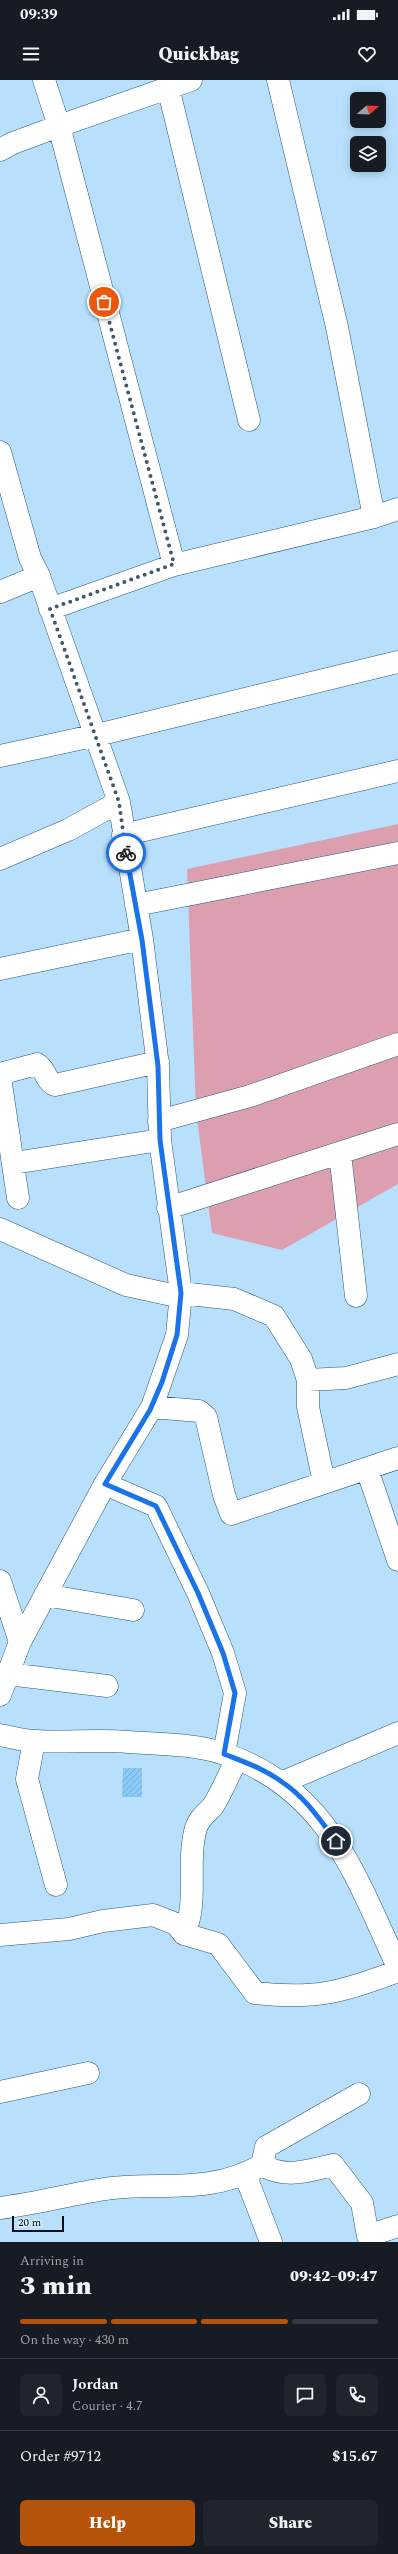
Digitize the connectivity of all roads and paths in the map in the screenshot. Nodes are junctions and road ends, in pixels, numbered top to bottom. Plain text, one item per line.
1 (44, 80) edge
2 (191, 80) edge
3 (278, 80) edge
4 (160, 86) edge
5 (59, 126) junction
6 (0, 150) edge
7 (248, 420) dead end
8 (0, 452) edge
9 (398, 509) edge
10 (374, 517) junction
11 (174, 564) junction
12 (39, 576) junction
13 (0, 592) edge
14 (50, 609) junction
15 (398, 662) edge
16 (97, 735) junction
17 (0, 756) edge
18 (398, 771) edge
19 (119, 802) junction
20 (123, 835) junction
21 (398, 853) edge
22 (0, 860) edge
23 (136, 905) junction
24 (142, 940) junction
25 (0, 970) edge
26 (398, 1044) edge
27 (158, 1062) junction
28 (0, 1076) edge
29 (160, 1130) junction
30 (398, 1134) edge
31 (340, 1152) junction
32 (14, 1163) junction
33 (18, 1198) dead end
34 (168, 1208) junction
35 (0, 1228) edge
36 (181, 1295) junction
37 (356, 1296) dead end
38 (398, 1364) edge
39 (308, 1380) junction
40 (152, 1407) junction
41 (398, 1458) edge
42 (367, 1469) junction
43 (324, 1482) junction
44 (105, 1484) junction
45 (398, 1560) edge
46 (0, 1581) edge
47 (45, 1595) junction
48 (132, 1610) dead end
49 (20, 1642) junction
50 (8, 1674) junction
51 (107, 1686) dead end
52 (0, 1695) edge
53 (398, 1733) edge
54 (0, 1735) edge
55 (34, 1742) junction
56 (230, 1756) junction
57 (283, 1782) junction
58 (56, 1885) dead end
59 (184, 1934) junction
60 (0, 1935) edge
61 (398, 1967) edge
62 (398, 1971) edge
63 (88, 2073) dead end
64 (0, 2092) edge
65 (359, 2094) dead end
66 (253, 2170) junction
67 (0, 2208) edge
68 (398, 2226) edge
69 (271, 2242) edge

1 - 5 street
2 - 4 street
3 - 10 street
4 - 5 street
4 - 7 street
5 - 6 street
5 - 11 street
8 - 12 street
9 - 10 street
10 - 11 street
11 - 14 street
12 - 13 street
12 - 14 street
14 - 16 street
15 - 16 street
16 - 17 street
16 - 19 street
18 - 20 street
19 - 20 street
19 - 22 street
20 - 23 street
21 - 23 street
23 - 24 street
24 - 25 street
24 - 27 street
26 - 29 street
27 - 28 street
27 - 29 street
28 - 32 street
29 - 32 street
29 - 34 street
30 - 31 street
31 - 34 street
31 - 37 street
32 - 33 street
34 - 36 street
35 - 36 street
36 - 39 street
36 - 40 street
38 - 39 street
39 - 43 street
40 - 43 street
40 - 44 street
41 - 42 street
42 - 43 street
42 - 45 street
44 - 47 street
44 - 56 street
46 - 49 street
47 - 48 street
47 - 49 street
49 - 50 street
50 - 51 street
50 - 52 street
53 - 57 street
54 - 55 street
55 - 56 street
55 - 58 street
56 - 57 street
56 - 59 street
57 - 61 street
59 - 60 street
59 - 62 street
63 - 64 street
65 - 66 street
66 - 67 street
66 - 68 street
66 - 69 street

